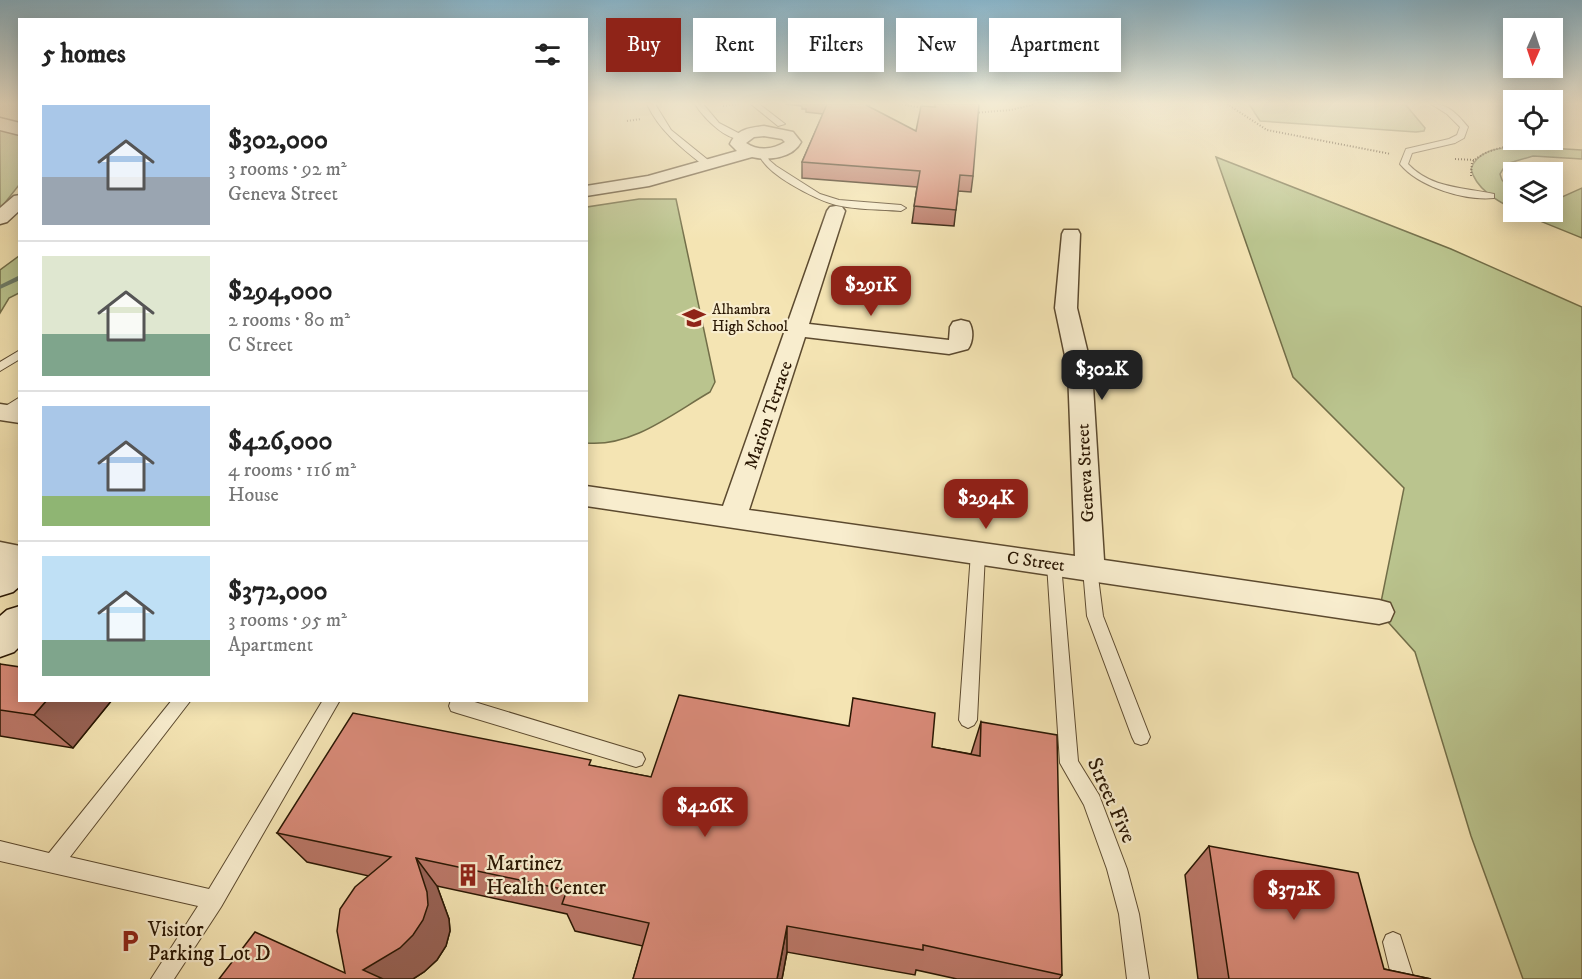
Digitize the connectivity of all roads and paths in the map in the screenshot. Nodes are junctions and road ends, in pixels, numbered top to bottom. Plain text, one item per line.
1 (690, 150) edge
2 (746, 150) edge
3 (782, 150) edge
4 (1371, 150) edge
5 (1412, 150) edge
6 (1493, 150) edge
7 (757, 153) junction
8 (1405, 156) junction
9 (1475, 160) junction
10 (710, 166) junction
11 (588, 191) edge
12 (1490, 196) joint
13 (18, 202) edge
14 (837, 207) junction
15 (901, 207) dead end
16 (0, 218) edge
17 (1071, 234) dead end
18 (961, 327) dead end
19 (797, 329) junction
20 (18, 354) edge
21 (0, 368) edge
22 (588, 496) edge
23 (734, 518) junction
24 (978, 553) junction
25 (0, 554) edge
26 (18, 556) edge
27 (1054, 564) junction
28 (18, 566) edge
29 (1090, 569) junction
30 (0, 582) edge
31 (1379, 612) dead end
32 (18, 623) edge
33 (0, 640) edge
34 (181, 702) edge
35 (331, 702) edge
36 (459, 702) edge
37 (968, 720) dead end
38 (1141, 737) dead end
39 (636, 759) dead end
40 (0, 852) edge
41 (52, 864) junction
42 (214, 900) junction
43 (1393, 942) dead end
44 (162, 979) edge
45 (1138, 979) edge
46 (1403, 979) edge

1 - 10 lane
2 - 7 street
3 - 7 street
4 - 8 path
5 - 8 lane
6 - 9 path
7 - 10 street
7 - 14 lane
8 - 9 path
8 - 12 lane
9 - 12 path
10 - 11 street
13 - 16 street
14 - 15 lane
14 - 19 street, Marion Terrace
17 - 29 street, Geneva Street
18 - 19 street
19 - 23 street, Marion Terrace
20 - 21 lane
22 - 23 street, C Street
23 - 24 street, C Street
24 - 27 street, C Street
24 - 37 lane
25 - 26 street
27 - 29 street, C Street
27 - 45 lane, Street Five
28 - 30 street
29 - 31 street, C Street
29 - 38 lane
32 - 33 street
34 - 41 lane
35 - 42 lane
36 - 39 lane
40 - 41 lane
41 - 42 lane
42 - 44 lane
43 - 46 lane

